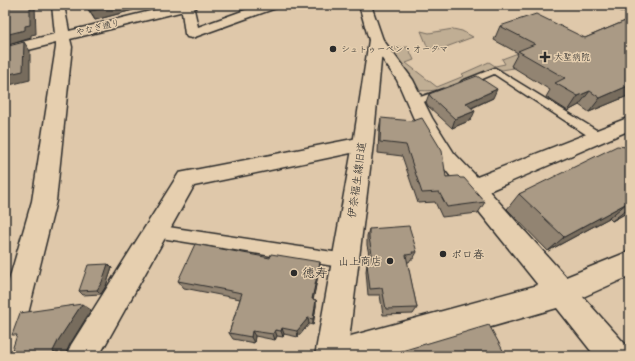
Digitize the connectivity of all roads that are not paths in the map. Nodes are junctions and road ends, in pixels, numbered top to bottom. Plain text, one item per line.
1 (58, 5) edge
2 (188, 5) edge
3 (271, 5) edge
4 (365, 5) edge
5 (619, 5) edge
6 (630, 9) edge
7 (63, 36) junction
8 (376, 40) junction
9 (5, 52) edge
10 (415, 102) junction
11 (630, 123) edge
12 (597, 136) junction
13 (363, 144) junction
14 (473, 188) junction
15 (155, 232) junction
16 (346, 261) junction
17 (630, 263) edge
18 (561, 293) junction
19 (5, 346) edge
20 (82, 356) edge
21 (331, 356) edge
22 (336, 356) edge
23 (615, 356) edge

1 - 7 street
2 - 3 street
2 - 7 street, やなぎ通り
4 - 8 street, 伊奈福生線旧道
5 - 6 street
7 - 9 street, やなぎ通り
7 - 19 street
8 - 10 street
8 - 13 street, 伊奈福生線旧道
10 - 12 lane
10 - 14 street
11 - 12 street
12 - 14 street
13 - 15 street
13 - 16 street, 伊奈福生線旧道
14 - 18 street
15 - 16 lane
15 - 20 street
16 - 21 street, 伊奈福生線旧道
17 - 18 street
18 - 22 street
18 - 23 street

